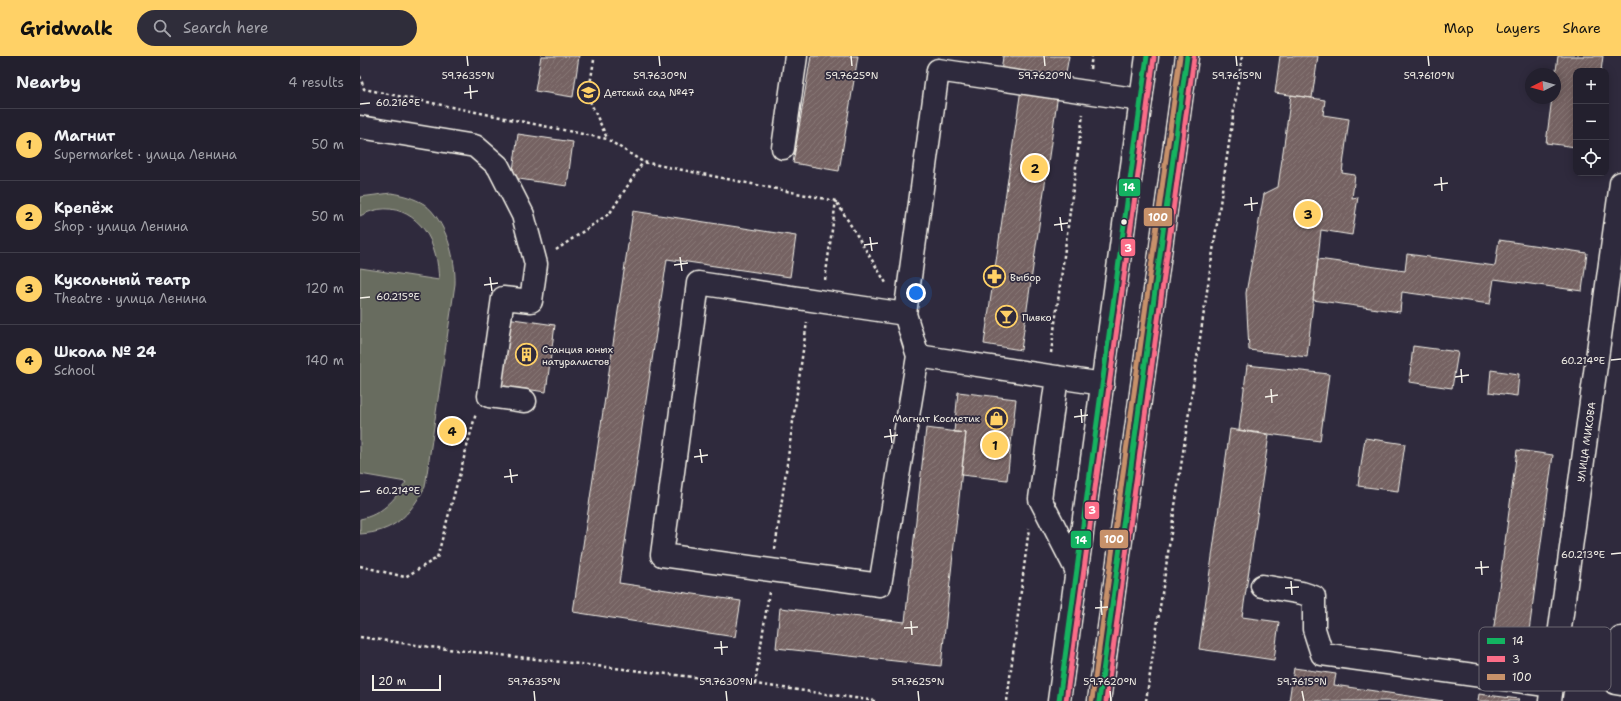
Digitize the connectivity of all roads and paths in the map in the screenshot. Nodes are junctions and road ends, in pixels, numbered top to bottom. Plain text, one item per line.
1 (796, 56) edge
2 (1147, 56) edge
3 (1187, 56) edge
4 (1242, 56) edge
5 (594, 60) dead end
6 (962, 65) edge
7 (360, 76) edge
8 (360, 89) edge
9 (364, 89) junction
10 (1141, 100) junction
11 (360, 127) edge
12 (607, 139) junction
13 (782, 148) dead end
14 (643, 162) junction
15 (1621, 183) edge
16 (836, 201) junction
17 (1619, 218) edge
18 (536, 264) junction
19 (816, 301) junction
20 (904, 314) junction
21 (918, 356) junction
22 (1057, 378) junction
23 (1103, 384) junction
24 (490, 396) junction
25 (525, 401) dead end
26 (360, 566) edge
27 (772, 570) junction
28 (1077, 571) junction
29 (1262, 586) dead end
30 (1561, 627) edge
31 (360, 637) edge
32 (1621, 638) edge
33 (1479, 681) edge
34 (755, 684) junction
35 (1621, 684) edge
36 (1540, 691) edge
37 (1552, 693) edge
38 (876, 701) edge
39 (1059, 701) edge
40 (1099, 701) edge
41 (1146, 701) edge

1 - 13 main road
2 - 10 main road
3 - 40 main road
4 - 41 path
5 - 12 path
6 - 10 main road
6 - 20 main road
7 - 9 path
8 - 9 path
9 - 12 path
10 - 23 main road
11 - 18 main road
12 - 14 path
14 - 16 path
14 - 18 path
15 - 17 main road, УЛИЦА МИКОВА
16 - 19 path
16 - 20 path
17 - 30 main road, УЛИЦА МИКОВА
18 - 24 main road
19 - 20 main road
19 - 27 path
19 - 27 main road
20 - 21 main road
21 - 22 main road
21 - 27 main road
22 - 23 main road
22 - 28 main road
23 - 28 main road
24 - 25 main road
24 - 26 path
27 - 34 path
28 - 39 main road
29 - 33 main road
31 - 34 path
32 - 35 main road
34 - 38 path
36 - 37 main road

